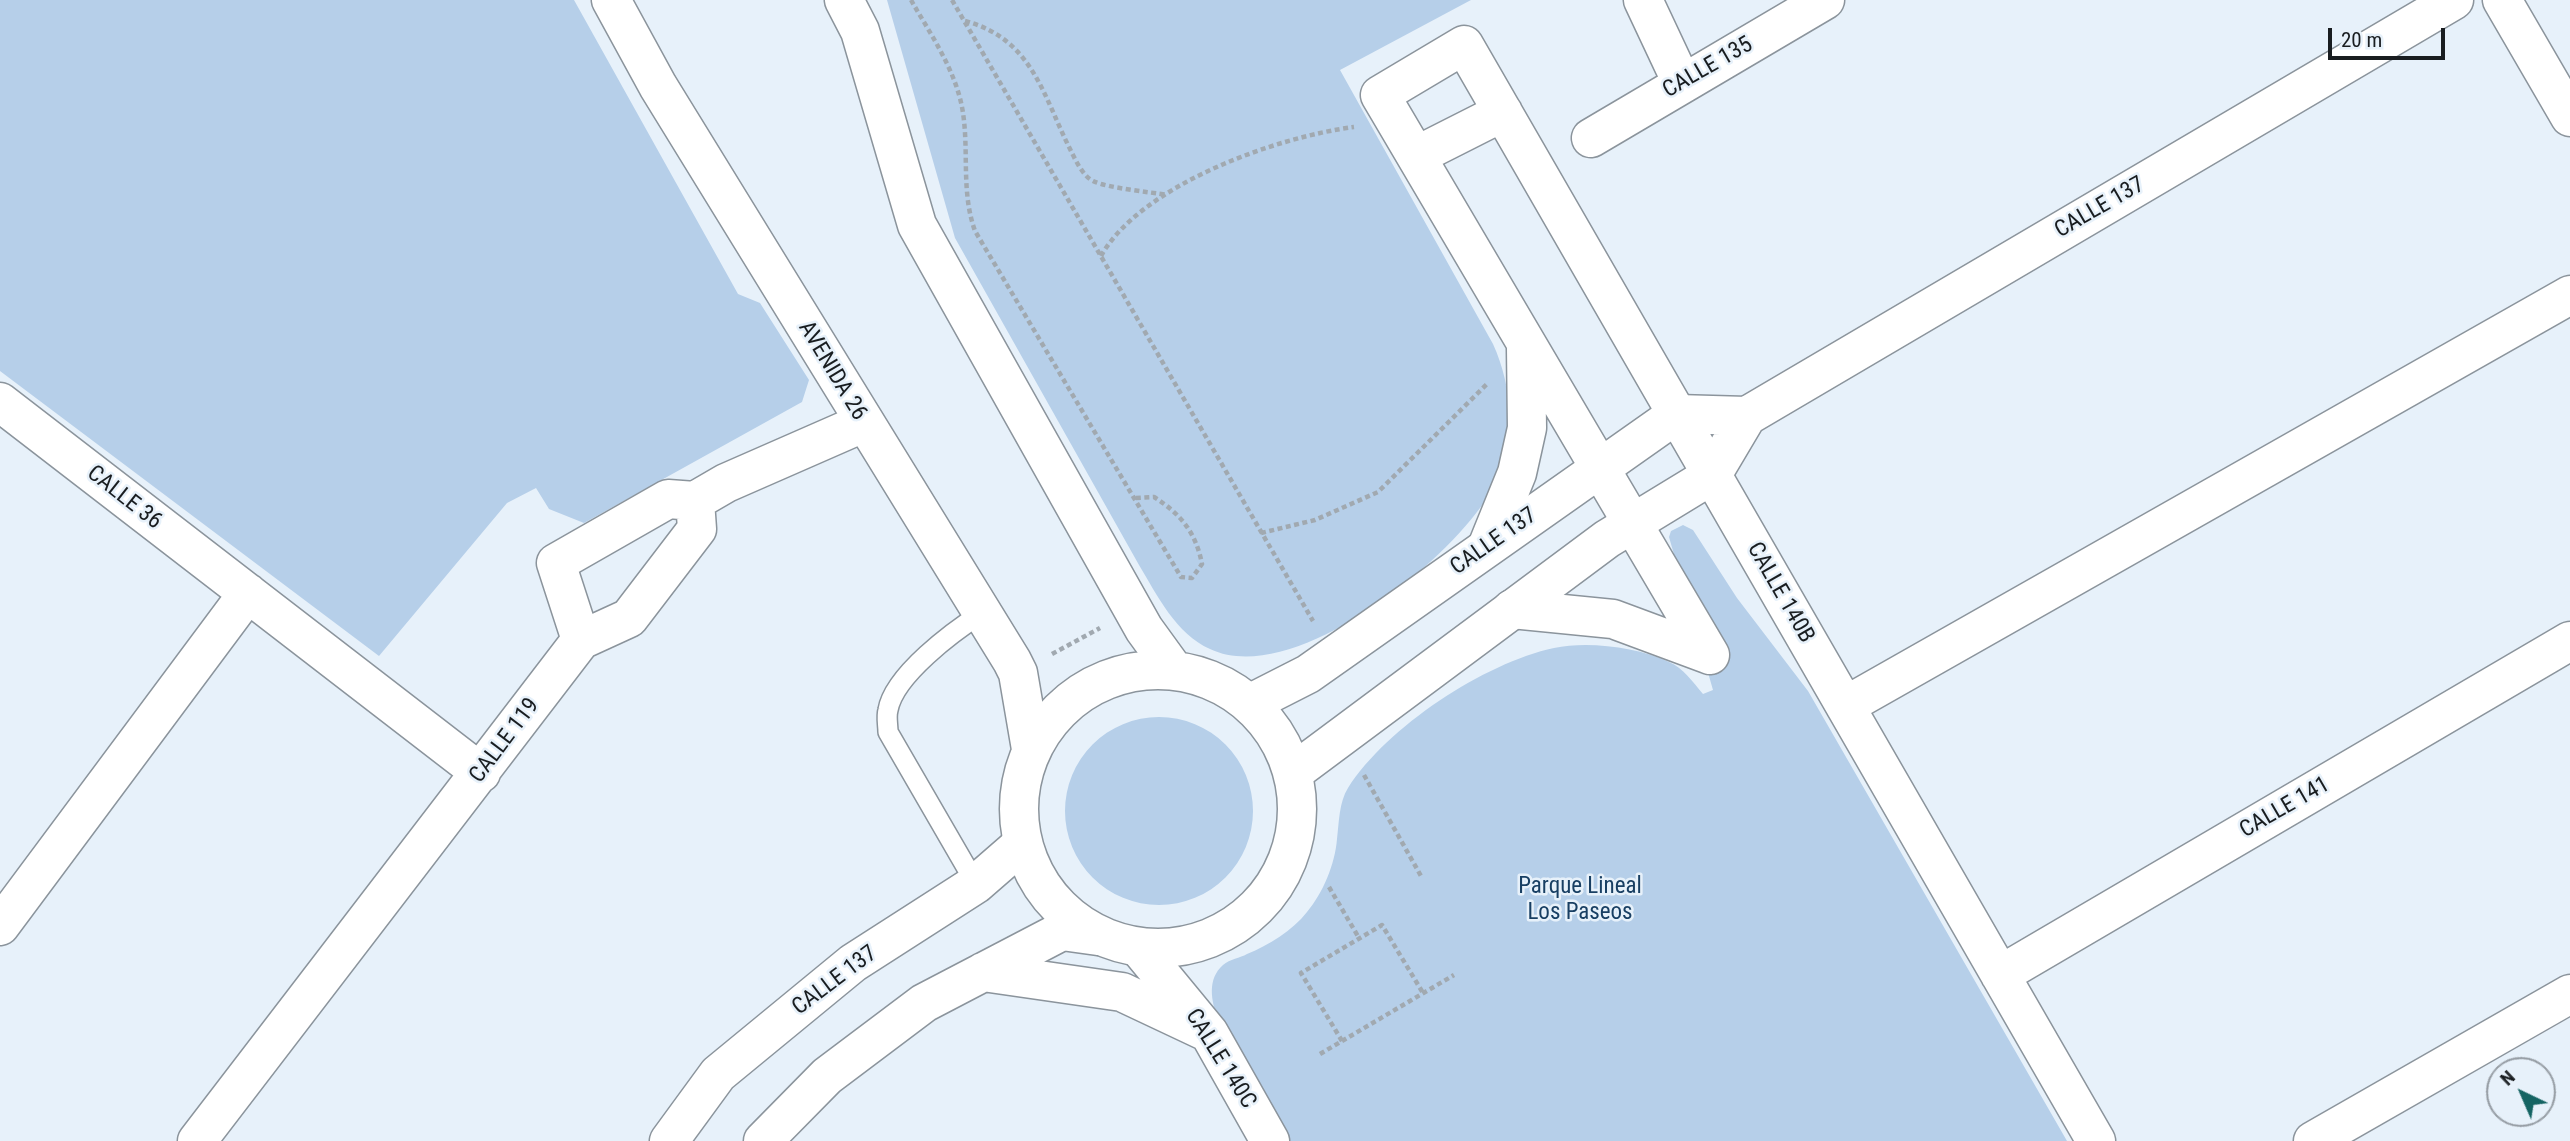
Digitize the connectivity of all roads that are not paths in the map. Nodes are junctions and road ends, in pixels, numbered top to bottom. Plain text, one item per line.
1 (611, 0) edge
2 (844, 0) edge
3 (1643, 0) edge
4 (1825, 0) edge
5 (2454, 0) edge
6 (2502, 0) edge
7 (1682, 83) junction
8 (1503, 112) junction
9 (2570, 117) edge
10 (1591, 138) dead end
11 (1416, 156) junction
12 (2570, 295) edge
13 (1526, 345) junction
14 (3, 411) edge
15 (1677, 414) junction
16 (1746, 416) junction
17 (863, 423) junction
18 (1597, 468) junction
19 (1712, 475) junction
20 (695, 501) junction
21 (1631, 524) junction
22 (1486, 547) junction
23 (248, 593) junction
24 (1511, 609) junction
25 (982, 613) junction
26 (581, 640) junction
27 (2570, 641) edge
28 (1173, 669) junction
29 (1251, 703) junction
30 (1845, 706) junction
31 (1031, 749) junction
32 (1294, 772) junction
33 (481, 773) junction
34 (1022, 844) junction
35 (975, 884) junction
36 (0, 926) edge
37 (1098, 936) junction
38 (1139, 948) junction
39 (984, 972) junction
40 (2000, 975) junction
41 (2570, 994) edge
42 (1209, 1033) junction
43 (197, 1141) edge
44 (669, 1141) edge
45 (762, 1141) edge
46 (1270, 1141) edge
47 (2096, 1141) edge
48 (2314, 1141) edge

1 - 17 street, AVENIDA 26
2 - 28 street
3 - 7 street
4 - 7 street, CALLE 135
5 - 16 street, CALLE 137
6 - 9 street
7 - 10 street, CALLE 135
8 - 11 street
8 - 11 street, CALLE 140B
8 - 15 street, CALLE 140B
11 - 13 street
12 - 30 street
13 - 18 street
13 - 22 street
14 - 23 street, CALLE 36
15 - 16 street
15 - 18 street, CALLE 137
15 - 19 street, CALLE 140B
16 - 19 street, CALLE 137
17 - 20 street
17 - 25 street, AVENIDA 26
18 - 21 street
18 - 22 street, CALLE 137
19 - 21 street, CALLE 137
19 - 30 street, CALLE 140B
20 - 26 street, CALLE 119
20 - 26 street
21 - 24 street, CALLE 137
21 - 24 street
22 - 29 street, CALLE 137
23 - 33 street, CALLE 36
23 - 36 street
24 - 32 street, CALLE 137
25 - 31 street, AVENIDA 26
25 - 35 lane
26 - 33 street, CALLE 119
27 - 40 street, CALLE 141
28 - 29 street
28 - 31 street
29 - 32 street
30 - 40 street, CALLE 140B
31 - 34 street
32 - 38 street
33 - 43 street, CALLE 119
34 - 35 street, CALLE 137
34 - 37 street
35 - 44 street, CALLE 137
37 - 38 street
37 - 39 street
38 - 42 street, CALLE 140C
39 - 42 street
39 - 45 street
40 - 47 street, CALLE 140B
41 - 48 street
42 - 46 street, CALLE 140C

